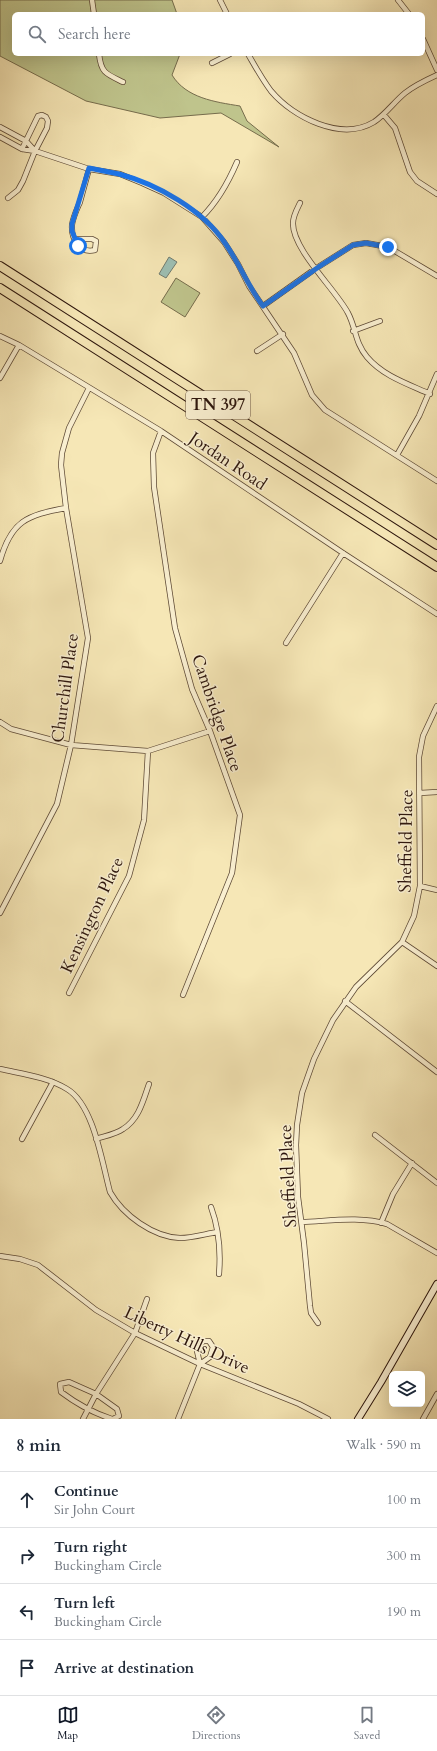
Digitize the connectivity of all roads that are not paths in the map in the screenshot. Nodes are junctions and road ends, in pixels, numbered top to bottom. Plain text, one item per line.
1 (92, 0) edge
2 (220, 0) edge
3 (398, 0) edge
4 (94, 12) edge
5 (226, 12) edge
6 (407, 12) edge
7 (425, 43) edge
8 (98, 56) edge
9 (226, 56) edge
10 (249, 56) edge
11 (212, 63) dead end
12 (437, 70) edge
13 (437, 74) edge
14 (123, 82) dead end
15 (384, 115) junction
16 (0, 127) edge
17 (0, 137) edge
18 (26, 141) junction
19 (22, 149) junction
20 (35, 151) junction
21 (237, 162) dead end
22 (89, 168) junction
23 (437, 194) edge
24 (8, 198) dead end
25 (300, 203) dead end
26 (202, 217) junction
27 (75, 239) junction
28 (0, 266) edge
29 (315, 269) junction
30 (437, 276) edge
31 (0, 288) edge
32 (263, 306) junction
33 (380, 321) dead end
34 (354, 331) junction
35 (283, 334) junction
36 (0, 336) edge
37 (19, 346) junction
38 (257, 351) dead end
39 (437, 374) edge
40 (0, 378) edge
41 (90, 388) junction
42 (430, 394) junction
43 (161, 431) junction
44 (397, 455) junction
45 (437, 481) edge
46 (66, 508) junction
47 (437, 545) edge
48 (343, 553) junction
49 (0, 561) edge
50 (437, 566) edge
51 (437, 614) edge
52 (286, 643) dead end
53 (437, 706) edge
54 (0, 722) edge
55 (210, 731) junction
56 (71, 745) junction
57 (148, 751) junction
58 (420, 792) junction
59 (437, 792) edge
60 (420, 886) junction
61 (437, 890) edge
62 (0, 913) edge
63 (402, 942) junction
64 (437, 966) edge
65 (69, 993) dead end
66 (183, 995) dead end
67 (345, 1001) junction
68 (0, 1069) edge
69 (437, 1072) edge
70 (53, 1082) junction
71 (149, 1084) dead end
72 (375, 1135) dead end
73 (22, 1139) dead end
74 (96, 1139) junction
75 (412, 1164) junction
76 (437, 1182) edge
77 (211, 1206) dead end
78 (302, 1222) junction
79 (381, 1223) junction
80 (217, 1232) junction
81 (437, 1253) edge
82 (0, 1256) edge
83 (219, 1274) dead end
84 (437, 1284) edge
85 (147, 1299) dead end
86 (318, 1323) dead end
87 (135, 1333) junction
88 (200, 1364) junction
89 (96, 1394) junction
90 (437, 1394) edge
91 (435, 1402) edge
92 (87, 1410) junction
93 (83, 1419) edge
94 (113, 1419) edge
95 (178, 1419) edge
96 (328, 1419) edge
97 (358, 1419) edge
98 (423, 1419) edge

1 - 4 street
2 - 5 street
3 - 6 street
7 - 12 street
8 - 14 street
9 - 11 street
10 - 15 street
13 - 15 street
15 - 23 street
16 - 18 street
17 - 19 street
18 - 19 street
18 - 20 street
18 - 20 street
19 - 20 street
20 - 22 street
20 - 24 street
21 - 26 street
22 - 26 street
22 - 27 street
25 - 29 street
26 - 32 street
27 - 27 street
28 - 47 highway, TN 397
29 - 30 street
29 - 32 street
29 - 34 street
31 - 50 highway, TN 397
32 - 35 street
33 - 34 street
34 - 42 street
35 - 38 street
35 - 44 street
36 - 37 street, Jordan Road
37 - 40 street
37 - 41 street, Jordan Road
39 - 42 street
41 - 43 street, Jordan Road
41 - 46 street, Churchill Place
42 - 44 street
43 - 48 street, Jordan Road
43 - 55 street, Cambridge Place
44 - 45 street
46 - 49 street
46 - 56 street, Churchill Place
48 - 51 street, Jordan Road
48 - 52 street
53 - 58 street, Sheffield Place
54 - 56 street
55 - 57 street
55 - 66 street, Cambridge Place
56 - 57 street
56 - 62 street, Churchill Place
57 - 65 street, Kensington Place
58 - 59 street
58 - 60 street, Sheffield Place
60 - 61 street
60 - 63 street, Sheffield Place
63 - 64 street
63 - 67 street, Sheffield Place
67 - 69 street
67 - 78 street, Sheffield Place
68 - 70 street
70 - 73 street
70 - 74 street
71 - 74 street
72 - 75 street
74 - 80 street
75 - 76 street
75 - 79 street
77 - 80 street
78 - 79 street
78 - 86 street, Sheffield Place
79 - 81 street
80 - 83 street
82 - 87 street, Liberty Hills Drive
84 - 97 street
85 - 87 street
87 - 88 street, Liberty Hills Drive
87 - 89 street
88 - 88 street
88 - 95 street
88 - 96 street, Liberty Hills Drive
89 - 92 street
89 - 92 street
89 - 94 street
90 - 91 street
91 - 98 street
92 - 93 street
92 - 94 street

